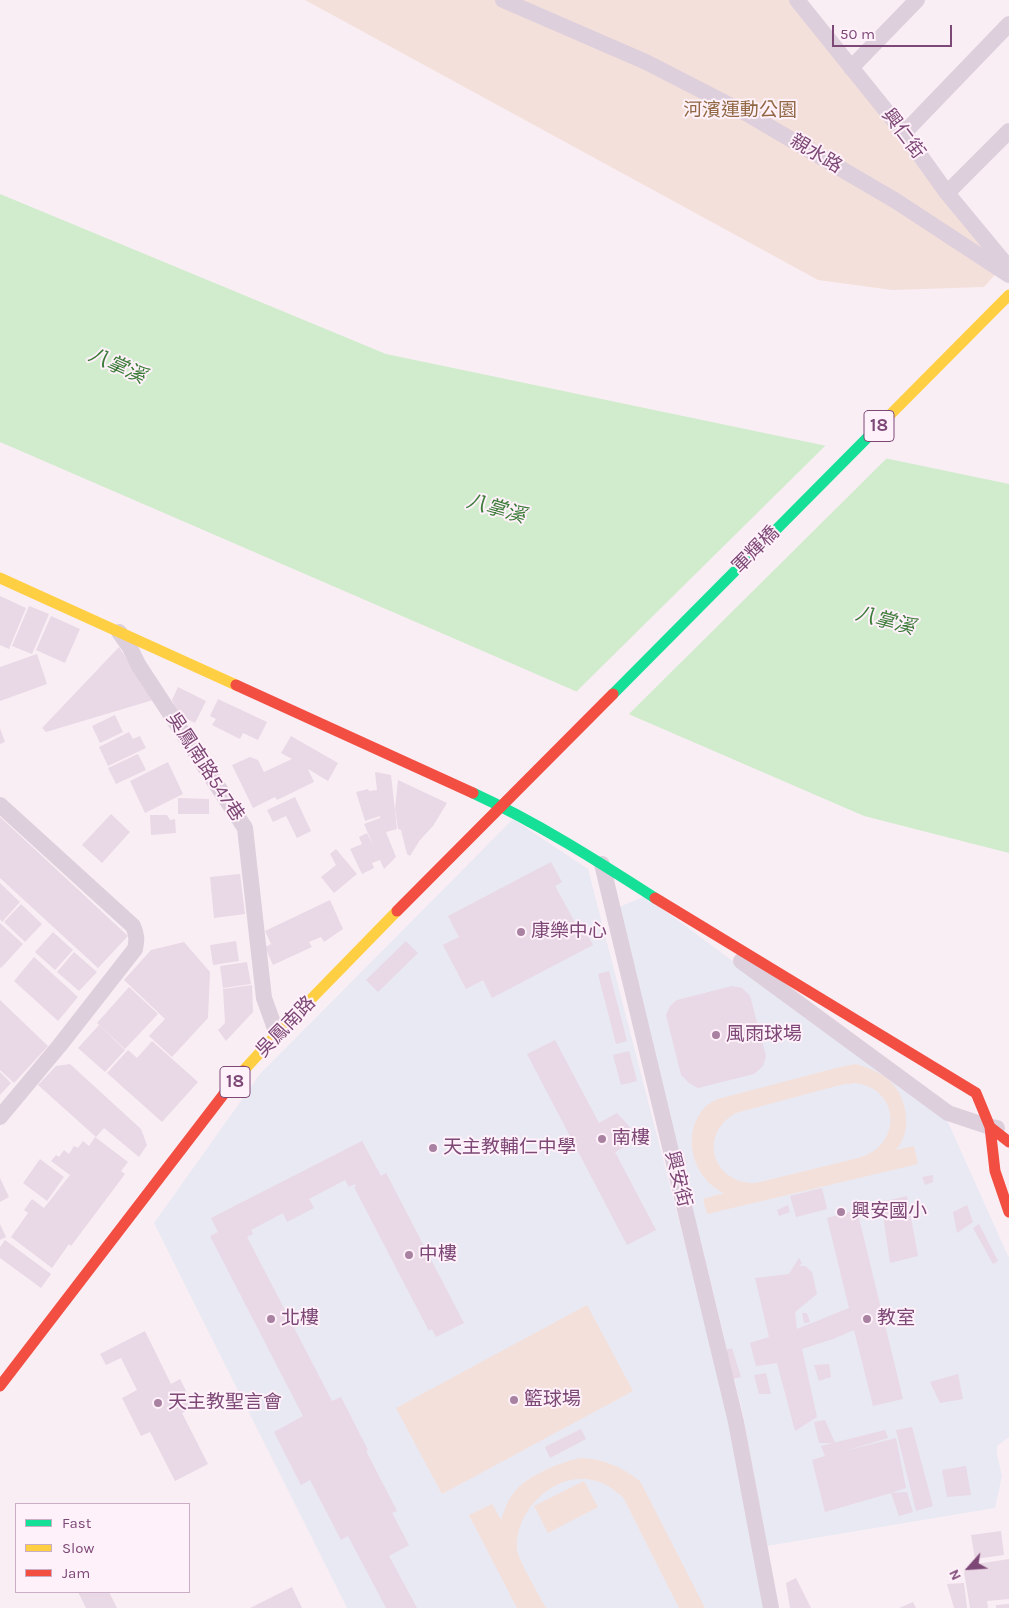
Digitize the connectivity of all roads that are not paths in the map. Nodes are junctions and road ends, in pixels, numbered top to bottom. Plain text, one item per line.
1 (503, 0) edge
2 (797, 0) edge
3 (917, 0) edge
4 (1009, 24) edge
5 (851, 68) junction
6 (1009, 131) edge
7 (904, 133) junction
8 (947, 193) junction
9 (1009, 268) edge
10 (1009, 275) edge
11 (1009, 295) edge
12 (0, 578) edge
13 (118, 631) junction
14 (0, 805) edge
15 (502, 806) junction
16 (602, 864) junction
17 (655, 898) junction
18 (277, 1034) junction
19 (0, 1117) edge
20 (990, 1128) junction
21 (1009, 1129) edge
22 (1009, 1142) edge
23 (1009, 1212) edge
24 (0, 1386) edge
25 (771, 1608) edge

1 - 10 street, 親水路
2 - 5 street, 興仁街
3 - 5 street
4 - 7 street
5 - 7 street, 興仁街
6 - 8 street
7 - 8 street, 興仁街
8 - 9 street, 興仁街
11 - 15 main road, 軍輝橋 / 18
12 - 13 main road
13 - 15 main road
13 - 18 street, 吳鳳南路547巷
14 - 19 street
15 - 16 main road
15 - 18 main road, 吳鳳南路 / 18
16 - 17 main road
16 - 25 street, 興安街
17 - 20 street
17 - 20 main road
18 - 24 main road, 吳鳳南路 / 18
20 - 21 street
20 - 22 main road
20 - 23 main road

